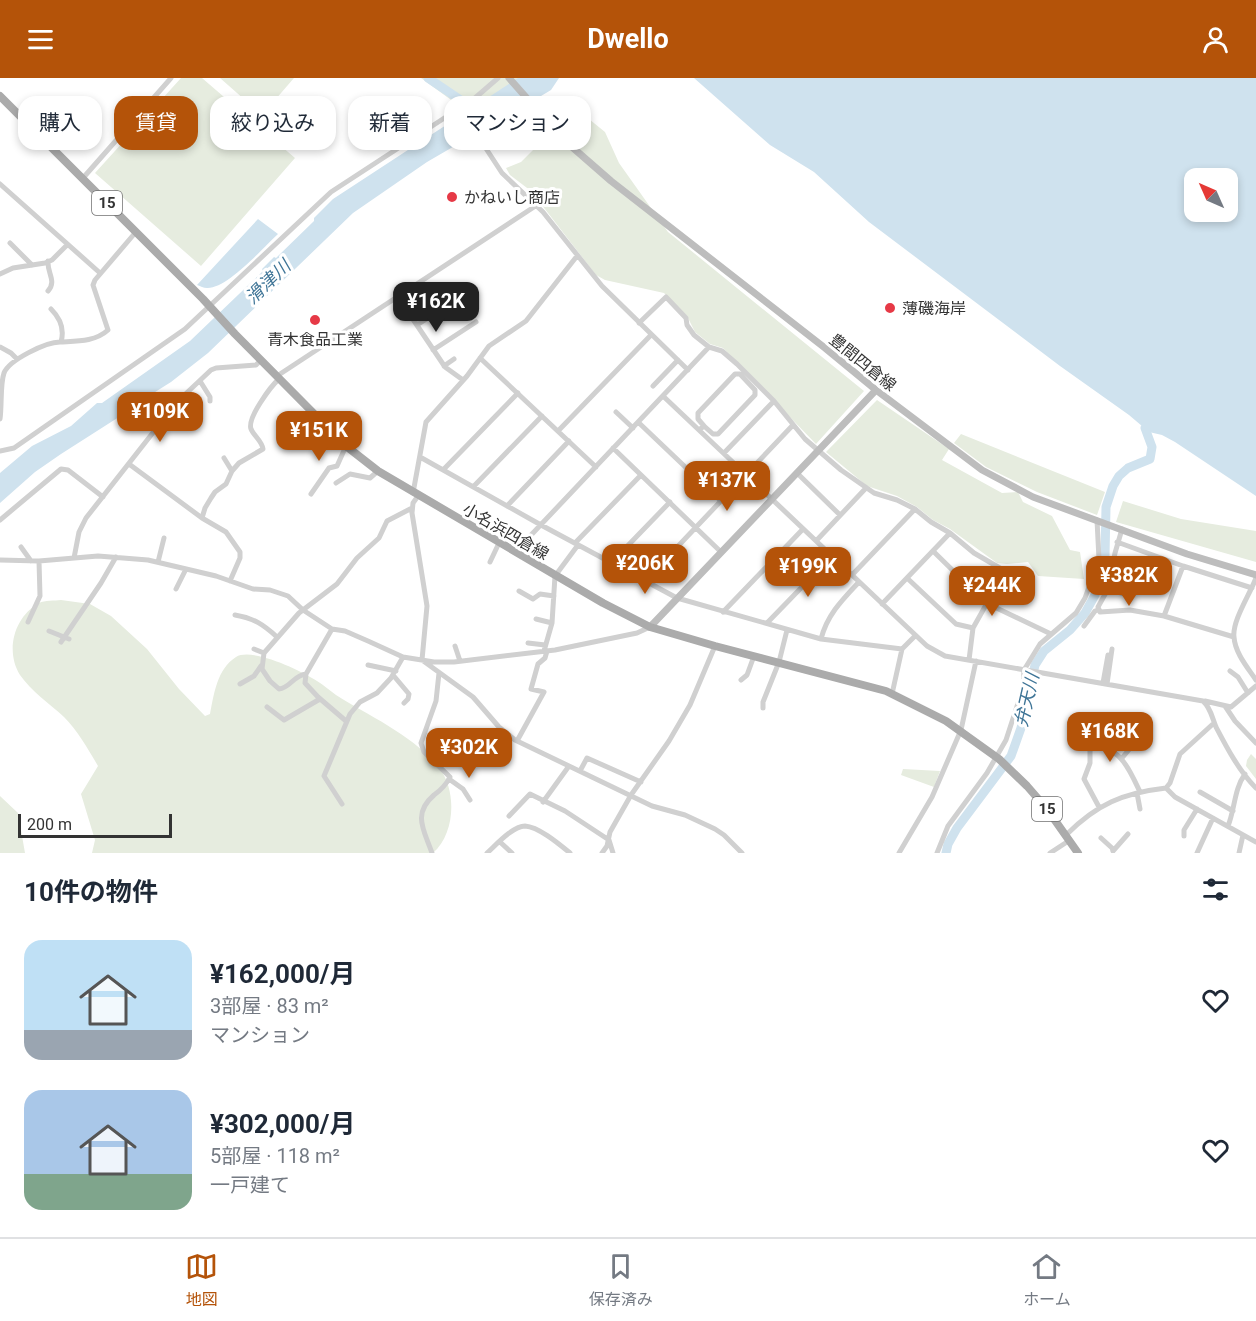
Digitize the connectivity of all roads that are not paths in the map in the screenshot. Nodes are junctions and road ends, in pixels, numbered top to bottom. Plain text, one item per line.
1 (171, 78) edge
2 (498, 78) edge
3 (510, 79) edge
4 (0, 96) edge
5 (487, 150) edge
6 (82, 178) junction
7 (3, 187) edge
8 (0, 195) edge
9 (537, 205) junction
10 (135, 233) junction
11 (10, 243) dead end
12 (67, 244) junction
13 (577, 255) junction
14 (48, 261) junction
15 (32, 265) junction
16 (100, 273) junction
17 (0, 274) edge
18 (48, 291) dead end
19 (398, 297) junction
20 (212, 308) junction
21 (51, 309) dead end
22 (431, 316) dead end
23 (476, 322) dead end
24 (639, 323) junction
25 (417, 325) junction
26 (651, 335) junction
27 (61, 342) junction
28 (0, 347) edge
29 (709, 348) junction
30 (433, 350) junction
31 (480, 358) junction
32 (17, 359) junction
33 (454, 359) dead end
34 (261, 360) junction
35 (678, 360) junction
36 (444, 366) junction
37 (688, 370) junction
38 (278, 377) junction
39 (463, 380) junction
40 (200, 381) junction
41 (1, 386) edge
42 (653, 386) dead end
43 (876, 390) junction
44 (518, 393) junction
45 (663, 396) junction
46 (210, 401) dead end
47 (774, 401) junction
48 (616, 412) dead end
49 (542, 416) junction
50 (0, 419) edge
51 (638, 422) junction
52 (793, 426) junction
53 (633, 428) junction
54 (702, 428) junction
55 (559, 430) junction
56 (569, 441) junction
57 (346, 446) junction
58 (614, 448) junction
59 (819, 450) junction
60 (0, 451) edge
61 (724, 453) junction
62 (420, 457) junction
63 (224, 458) dead end
64 (129, 464) junction
65 (337, 466) junction
66 (596, 467) junction
67 (443, 470) junction
68 (232, 471) junction
69 (378, 471) junction
70 (797, 473) junction
71 (354, 474) junction
72 (641, 475) junction
73 (746, 475) junction
74 (336, 483) dead end
75 (474, 486) junction
76 (866, 488) junction
77 (311, 494) dead end
78 (416, 495) junction
79 (103, 497) junction
80 (772, 499) junction
81 (721, 501) junction
82 (670, 502) junction
83 (507, 506) junction
84 (412, 508) junction
85 (915, 509) junction
86 (840, 515) junction
87 (202, 518) junction
88 (0, 520) edge
89 (1100, 521) junction
90 (541, 525) junction
91 (696, 527) junction
92 (1118, 528) junction
93 (803, 529) junction
94 (950, 533) junction
95 (164, 538) dead end
96 (816, 541) junction
97 (1117, 542) junction
98 (499, 543) junction
99 (577, 544) junction
100 (21, 547) dead end
101 (933, 551) junction
102 (515, 552) junction
103 (722, 552) junction
104 (832, 556) junction
105 (116, 557) junction
106 (74, 558) junction
107 (0, 560) edge
108 (32, 561) junction
109 (39, 561) junction
110 (158, 562) junction
111 (490, 562) dead end
112 (611, 562) junction
113 (1183, 566) junction
114 (186, 569) junction
115 (852, 575) junction
116 (555, 576) junction
117 (1256, 577) edge
118 (907, 578) junction
119 (230, 581) junction
120 (644, 582) junction
121 (859, 582) junction
122 (1131, 584) dead end
123 (1252, 588) junction
124 (176, 589) dead end
125 (1108, 589) junction
126 (519, 591) dead end
127 (554, 596) junction
128 (677, 598) junction
129 (986, 603) junction
130 (882, 604) junction
131 (303, 610) junction
132 (1098, 610) junction
133 (723, 612) junction
134 (235, 615) dead end
135 (1164, 616) junction
136 (536, 619) dead end
137 (28, 622) dead end
138 (552, 623) junction
139 (767, 623) junction
140 (1084, 626) dead end
141 (650, 627) junction
142 (973, 628) junction
143 (332, 629) junction
144 (787, 630) junction
145 (49, 631) dead end
146 (1051, 634) junction
147 (915, 636) junction
148 (1234, 637) junction
149 (67, 638) junction
150 (278, 638) junction
151 (821, 639) junction
152 (61, 642) dead end
153 (528, 643) dead end
154 (455, 646) dead end
155 (716, 646) junction
156 (254, 649) dead end
157 (545, 649) junction
158 (902, 649) junction
159 (1111, 650) dead end
160 (264, 653) junction
161 (754, 656) junction
162 (403, 657) junction
163 (422, 660) junction
164 (969, 660) junction
165 (460, 661) junction
166 (976, 661) junction
167 (779, 662) junction
168 (368, 665) dead end
169 (261, 666) junction
170 (1024, 670) junction
171 (1230, 670) dead end
172 (394, 673) junction
173 (439, 673) junction
174 (306, 674) junction
175 (741, 680) dead end
176 (1256, 680) edge
177 (1105, 683) junction
178 (240, 684) dead end
179 (1256, 686) edge
180 (1248, 693) junction
181 (892, 694) junction
182 (320, 699) junction
183 (1203, 701) junction
184 (404, 703) dead end
185 (1225, 706) junction
186 (267, 707) dead end
187 (763, 708) dead end
188 (346, 721) junction
189 (1214, 723) junction
190 (961, 730) junction
191 (1094, 733) dead end
192 (1109, 737) dead end
193 (1149, 737) dead end
194 (517, 741) junction
195 (1256, 743) edge
196 (1102, 746) junction
197 (1122, 758) junction
198 (998, 759) junction
199 (569, 766) junction
200 (580, 771) junction
201 (1245, 774) junction
202 (449, 779) junction
203 (641, 782) junction
204 (1166, 788) junction
205 (1256, 788) edge
206 (1200, 792) dead end
207 (1139, 793) junction
208 (631, 795) junction
209 (470, 800) dead end
210 (543, 802) junction
211 (342, 804) dead end
212 (1099, 807) junction
213 (1140, 808) dead end
214 (1197, 809) junction
215 (1233, 811) junction
216 (509, 816) dead end
217 (1213, 818) junction
218 (1228, 826) junction
219 (1128, 834) dead end
220 (1243, 835) junction
221 (1184, 836) dead end
222 (1068, 837) junction
223 (1101, 838) dead end
224 (609, 840) junction
225 (500, 842) junction
226 (1256, 842) edge
227 (1113, 852) edge
228 (432, 853) edge
229 (487, 853) edge
230 (512, 853) edge
231 (570, 853) edge
232 (602, 853) edge
233 (613, 853) edge
234 (742, 853) edge
235 (899, 853) edge
236 (937, 853) edge
237 (1050, 853) edge
238 (1078, 853) edge
239 (1197, 853) edge
240 (1239, 853) edge

1 - 6 street
2 - 20 street
3 - 43 main road, 豊間四倉線
4 - 6 main road, 小名浜四倉線 / 15
5 - 9 street
6 - 10 main road, 小名浜四倉線 / 15
7 - 8 street
7 - 12 street
9 - 13 street
9 - 19 street
10 - 16 street
10 - 20 main road, 小名浜四倉線 / 15
11 - 15 street
12 - 14 street
12 - 16 street
13 - 24 street
13 - 31 street
14 - 15 street
14 - 18 street
15 - 17 street
16 - 27 street
19 - 25 street
19 - 38 street
20 - 34 main road, 小名浜四倉線 / 15
20 - 60 street
21 - 27 street
22 - 25 street
23 - 30 street
24 - 26 street
24 - 29 street
25 - 30 street
26 - 35 street
26 - 55 street
27 - 32 street
28 - 32 street
29 - 37 street
29 - 47 street
30 - 36 street
31 - 39 street
31 - 44 street
32 - 41 street
33 - 36 street
34 - 38 main road, 小名浜四倉線 / 15
34 - 40 street
35 - 37 street
35 - 42 street
36 - 39 street
37 - 45 street
38 - 57 main road, 小名浜四倉線 / 15
38 - 68 street
39 - 62 street
40 - 46 street
40 - 64 street
41 - 50 street
43 - 59 main road
43 - 89 main road, 豊間四倉線
44 - 49 street
44 - 67 street
45 - 51 street
45 - 54 street
47 - 52 street
47 - 61 street
48 - 53 street
49 - 55 street
49 - 75 street
51 - 53 street
51 - 81 street
52 - 59 street
52 - 73 street
53 - 58 street
54 - 54 street
54 - 61 street
55 - 56 street
56 - 66 street
56 - 83 street
57 - 65 street
57 - 69 main road, 小名浜四倉線 / 15
58 - 66 street
58 - 72 street
59 - 70 main road
59 - 76 street
61 - 73 street
62 - 67 street
62 - 78 street
63 - 68 street
64 - 79 street
64 - 87 street
65 - 71 street
65 - 77 street
66 - 90 street
67 - 75 street
68 - 87 street
69 - 71 street
69 - 78 main road, 小名浜四倉線 / 15
70 - 80 main road
70 - 86 street
71 - 74 street
72 - 82 street
72 - 99 street
73 - 80 street
73 - 81 street
75 - 83 street
76 - 85 street
76 - 86 street
78 - 84 street
78 - 98 main road, 小名浜四倉線 / 15
79 - 88 street
79 - 106 street
80 - 93 street
80 - 103 main road
81 - 91 street
82 - 91 street
82 - 112 street
83 - 90 street
84 - 131 street
84 - 163 street
85 - 94 street
85 - 115 street
86 - 96 street
87 - 119 street
89 - 92 main road, 豊間四倉線
89 - 146 street
90 - 99 street
90 - 102 street
91 - 103 street
91 - 120 street
92 - 97 street
92 - 117 main road, 豊間四倉線
93 - 96 street
93 - 133 street
94 - 101 street
94 - 129 street
95 - 110 street
96 - 104 street
97 - 113 street
97 - 125 street
98 - 102 main road, 小名浜四倉線 / 15
98 - 111 street
99 - 112 street
99 - 116 street
100 - 108 street
101 - 118 street
101 - 129 street
102 - 116 main road, 小名浜四倉線 / 15
103 - 128 main road
104 - 115 street
104 - 139 street
105 - 106 street
105 - 110 street
105 - 149 street
106 - 109 street
107 - 108 street
108 - 109 street
109 - 137 street
110 - 114 street
112 - 120 street
113 - 123 street
113 - 135 street
114 - 119 street
114 - 124 street
115 - 121 street
116 - 127 street
116 - 141 main road, 小名浜四倉線 / 15
117 - 123 street
118 - 130 street
118 - 142 street
119 - 131 street
120 - 128 street
121 - 130 street
121 - 151 street
122 - 125 street
123 - 148 street
125 - 132 street
126 - 127 street
127 - 138 street
128 - 133 street
128 - 141 main road
129 - 142 street
129 - 146 street
130 - 147 street
131 - 143 street
131 - 150 street
132 - 135 street
132 - 140 street
133 - 139 street
134 - 150 street
135 - 148 street
136 - 138 street
138 - 157 street
139 - 144 street
141 - 155 main road, 小名浜四倉線 / 15
141 - 157 street
142 - 164 street
143 - 162 street
143 - 174 street
144 - 151 street
144 - 167 street
145 - 149 street
146 - 170 street
147 - 158 street
147 - 164 street
148 - 176 street
149 - 152 street
150 - 160 street
151 - 158 street
153 - 157 street
154 - 165 street
155 - 161 main road, 小名浜四倉線 / 15
155 - 203 street
156 - 160 street
157 - 165 street
157 - 194 street
158 - 181 street
159 - 177 street
160 - 169 street
161 - 167 main road, 小名浜四倉線 / 15
161 - 175 street
162 - 163 street
162 - 172 street
163 - 165 street
163 - 173 street
164 - 166 street
166 - 170 street
166 - 190 street
167 - 181 main road, 小名浜四倉線 / 15
167 - 187 street
168 - 172 street
169 - 174 street
169 - 178 street
170 - 177 street
170 - 198 street
171 - 180 street
172 - 184 street
172 - 188 street
173 - 194 street
173 - 202 street
174 - 182 street
177 - 183 street
179 - 180 street
180 - 185 street
181 - 190 main road, 小名浜四倉線 / 15
182 - 186 street
182 - 188 street
183 - 185 street
183 - 189 street
185 - 195 street
188 - 211 street
189 - 201 street
189 - 204 street
190 - 198 main road, 小名浜四倉線 / 15
190 - 235 street
191 - 196 street
192 - 196 street
193 - 197 street
194 - 199 street
196 - 197 street
196 - 212 street
197 - 207 street
198 - 222 main road, 小名浜四倉線 / 15
198 - 236 street
199 - 200 street
199 - 210 street
200 - 203 street
200 - 208 street
201 - 205 street
201 - 215 street
202 - 209 street
202 - 228 street
203 - 208 street
204 - 207 street
204 - 214 street
206 - 215 street
207 - 212 street
207 - 213 street
208 - 224 street
208 - 234 street
210 - 216 street
210 - 224 street
212 - 222 street
214 - 217 street
214 - 221 street
215 - 218 street
217 - 218 street
217 - 239 street
218 - 220 street
219 - 227 street
220 - 226 street
220 - 240 street
222 - 237 street
222 - 238 main road, 小名浜四倉線 / 15
223 - 227 street
224 - 232 street
224 - 233 street
225 - 229 street
225 - 230 street
225 - 231 street

